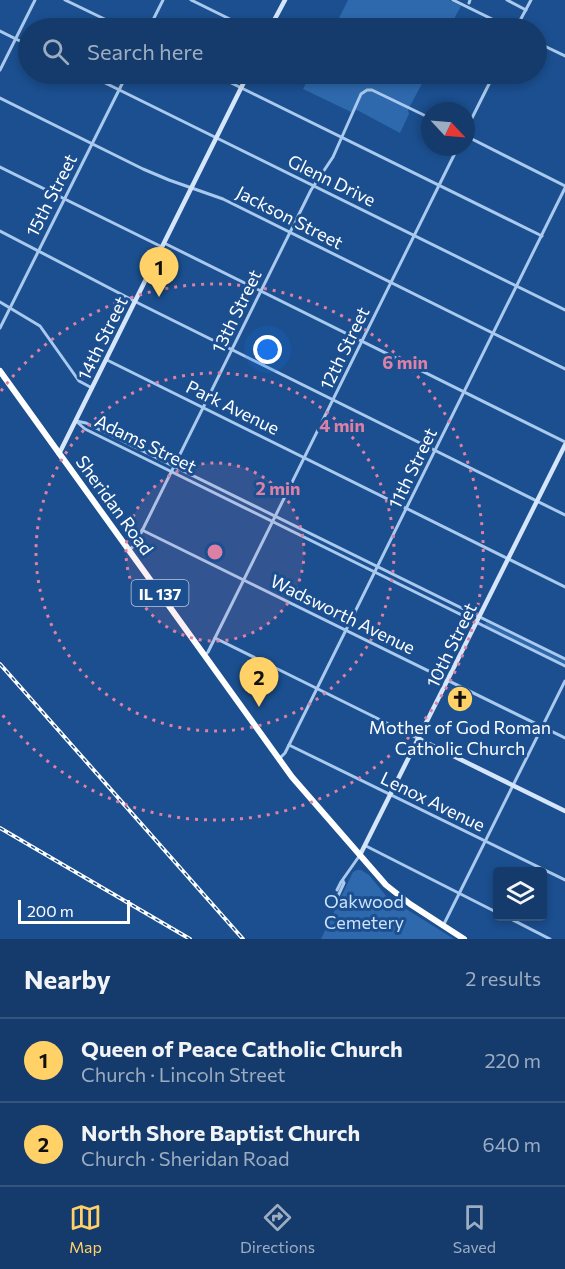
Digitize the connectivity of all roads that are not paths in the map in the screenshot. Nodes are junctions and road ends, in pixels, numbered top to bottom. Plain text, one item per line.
1 (34, 0) edge
2 (65, 0) edge
3 (163, 0) edge
4 (191, 0) edge
5 (285, 0) edge
6 (453, 0) edge
7 (507, 0) edge
8 (531, 0) edge
9 (526, 9) junction
10 (25, 18) edge
11 (102, 18) edge
12 (154, 18) edge
13 (228, 18) edge
14 (275, 18) edge
15 (490, 18) edge
16 (521, 18) edge
17 (0, 31) edge
18 (18, 34) edge
19 (16, 38) junction
20 (547, 47) edge
21 (565, 56) edge
22 (0, 70) edge
23 (108, 84) edge
24 (122, 84) edge
25 (233, 84) edge
26 (243, 84) edge
27 (489, 84) edge
28 (241, 88) junction
29 (119, 89) junction
30 (0, 98) edge
31 (475, 112) edge
32 (421, 114) edge
33 (216, 137) junction
34 (341, 137) junction
35 (475, 141) edge
36 (92, 144) junction
37 (454, 156) edge
38 (0, 166) edge
39 (313, 185) junction
40 (440, 186) junction
41 (192, 187) junction
42 (565, 187) edge
43 (64, 199) junction
44 (0, 231) edge
45 (289, 233) junction
46 (415, 236) junction
47 (542, 236) junction
48 (163, 245) junction
49 (39, 250) junction
50 (392, 283) junction
51 (517, 286) junction
52 (261, 291) junction
53 (135, 301) junction
54 (0, 302) edge
55 (10, 308) junction
56 (565, 310) edge
57 (0, 328) edge
58 (493, 334) junction
59 (362, 341) junction
60 (232, 349) junction
61 (106, 360) junction
62 (565, 369) edge
63 (0, 371) edge
64 (92, 388) junction
65 (465, 392) junction
66 (334, 400) junction
67 (203, 408) junction
68 (76, 421) junction
69 (565, 444) edge
70 (435, 450) junction
71 (59, 454) junction
72 (305, 458) junction
73 (174, 466) junction
74 (171, 471) junction
75 (537, 501) junction
76 (406, 508) junction
77 (565, 515) edge
78 (276, 517) junction
79 (273, 522) junction
80 (142, 530) junction
81 (129, 550) junction
82 (508, 559) junction
83 (378, 567) junction
84 (375, 572) junction
85 (244, 580) junction
86 (565, 587) edge
87 (478, 620) junction
88 (346, 631) junction
89 (215, 638) junction
90 (205, 655) junction
91 (565, 659) edge
92 (565, 666) edge
93 (448, 681) junction
94 (565, 681) edge
95 (317, 689) junction
96 (542, 727) junction
97 (565, 738) edge
98 (419, 739) junction
99 (289, 745) junction
100 (279, 759) junction
101 (513, 786) junction
102 (392, 795) junction
103 (565, 811) edge
104 (486, 841) junction
105 (366, 846) junction
106 (360, 855) junction
107 (343, 880) junction
108 (565, 880) edge
109 (337, 890) dead end
110 (460, 895) junction
111 (338, 896) dead end
112 (493, 911) edge
113 (515, 921) edge
114 (443, 926) junction
115 (464, 939) edge
116 (550, 939) edge

1 - 10 street
2 - 11 street
3 - 12 street
4 - 13 street
5 - 14 street
6 - 15 street
7 - 9 street
8 - 9 street
9 - 16 street
17 - 19 street
18 - 19 street
19 - 22 street
20 - 21 street
23 - 29 street, Glenn Drive
24 - 29 street, 15th Street
25 - 28 street
26 - 28 street, 14th Street
27 - 31 street
28 - 33 street, 14th Street
28 - 34 street
29 - 33 street, Glenn Drive
29 - 36 street, 15th Street
30 - 36 street, Jackson Street
32 - 34 street, 13th Street
33 - 39 street, Glenn Drive
33 - 41 street, 14th Street
34 - 39 street, 13th Street
34 - 40 street
35 - 42 street
36 - 41 street, Jackson Street
36 - 43 street, 15th Street
37 - 40 street, 12th Street
38 - 43 street
39 - 45 street, 13th Street
39 - 46 street, Glenn Drive
40 - 46 street, 12th Street
40 - 47 street
41 - 45 street, Jackson Street
41 - 48 street, 14th Street
42 - 47 street, 11th Street
43 - 48 street
43 - 49 street, 15th Street
44 - 49 street
45 - 50 street, Jackson Street
45 - 52 street, 13th Street
46 - 50 street, 12th Street
46 - 51 street, Glenn Drive
47 - 51 street, 11th Street
48 - 52 street
48 - 53 street, 14th Street
49 - 53 street
49 - 55 street, 15th Street
50 - 58 street, Jackson Street
50 - 59 street, 12th Street
51 - 56 street, Glenn Drive
51 - 58 street, 11th Street
52 - 59 street
52 - 60 street, 13th Street
53 - 60 street
53 - 61 street, 14th Street
54 - 55 street
55 - 57 street, 15th Street
55 - 64 street
58 - 62 street, Jackson Street
58 - 65 street, 11th Street
59 - 65 street
59 - 66 street, 12th Street
60 - 66 street
60 - 67 street, 13th Street
61 - 64 street, 14th Street
61 - 67 street, Park Avenue
63 - 71 highway, Sheridan Road / IL 137
64 - 68 street, 14th Street
65 - 69 street
65 - 70 street, 11th Street
66 - 70 street
66 - 72 street, 12th Street
67 - 72 street, Park Avenue
67 - 73 street, 13th Street
68 - 71 street, 14th Street
68 - 73 street, Adams Street
68 - 74 street, Adams Street
69 - 75 street, 10th Street
70 - 75 street
70 - 76 street, 11th Street
71 - 81 highway, Sheridan Road / IL 137
72 - 76 street, Park Avenue
72 - 78 street, 12th Street
73 - 74 street, 13th Street
73 - 78 street, Adams Street
74 - 79 street, Adams Street
74 - 80 street, 13th Street
75 - 77 street
75 - 82 street, 10th Street
76 - 82 street, Park Avenue
76 - 83 street, 11th Street
78 - 79 street, 12th Street
78 - 83 street, Adams Street
79 - 84 street, Adams Street
79 - 85 street, 12th Street
80 - 81 street, 13th Street
80 - 85 street, Wadsworth Avenue
81 - 90 highway, Sheridan Road / IL 137
82 - 86 street, Park Avenue
82 - 87 street, 10th Street
83 - 84 street, 11th Street
83 - 87 street, Adams Street
84 - 87 street, Adams Street
84 - 88 street, 11th Street
85 - 88 street, Wadsworth Avenue
85 - 89 street, 12th Street
87 - 91 street, Adams Street
87 - 92 street, Adams Street
87 - 93 street, 10th Street
88 - 93 street, Wadsworth Avenue
88 - 95 street, 11th Street
89 - 90 street, 12th Street
89 - 95 street
90 - 100 highway, Sheridan Road / IL 137
93 - 96 street, Wadsworth Avenue
93 - 98 street, 10th Street
94 - 96 street
95 - 98 street
95 - 99 street, 11th Street
96 - 97 street, Wadsworth Avenue
96 - 101 street
98 - 101 street
98 - 102 street, 10th Street
99 - 100 street, 11th Street
99 - 102 street, Lenox Avenue
100 - 106 highway, Sheridan Road / IL 137
101 - 103 street
101 - 104 street
102 - 104 street, Lenox Avenue
102 - 105 street, 10th Street
104 - 108 street, Lenox Avenue
104 - 110 street
105 - 106 street, 10th Street
105 - 110 street
106 - 107 street
106 - 114 highway, IL 137
107 - 109 street
107 - 111 street
110 - 112 street
110 - 114 street
113 - 116 street
114 - 115 highway, IL 137

